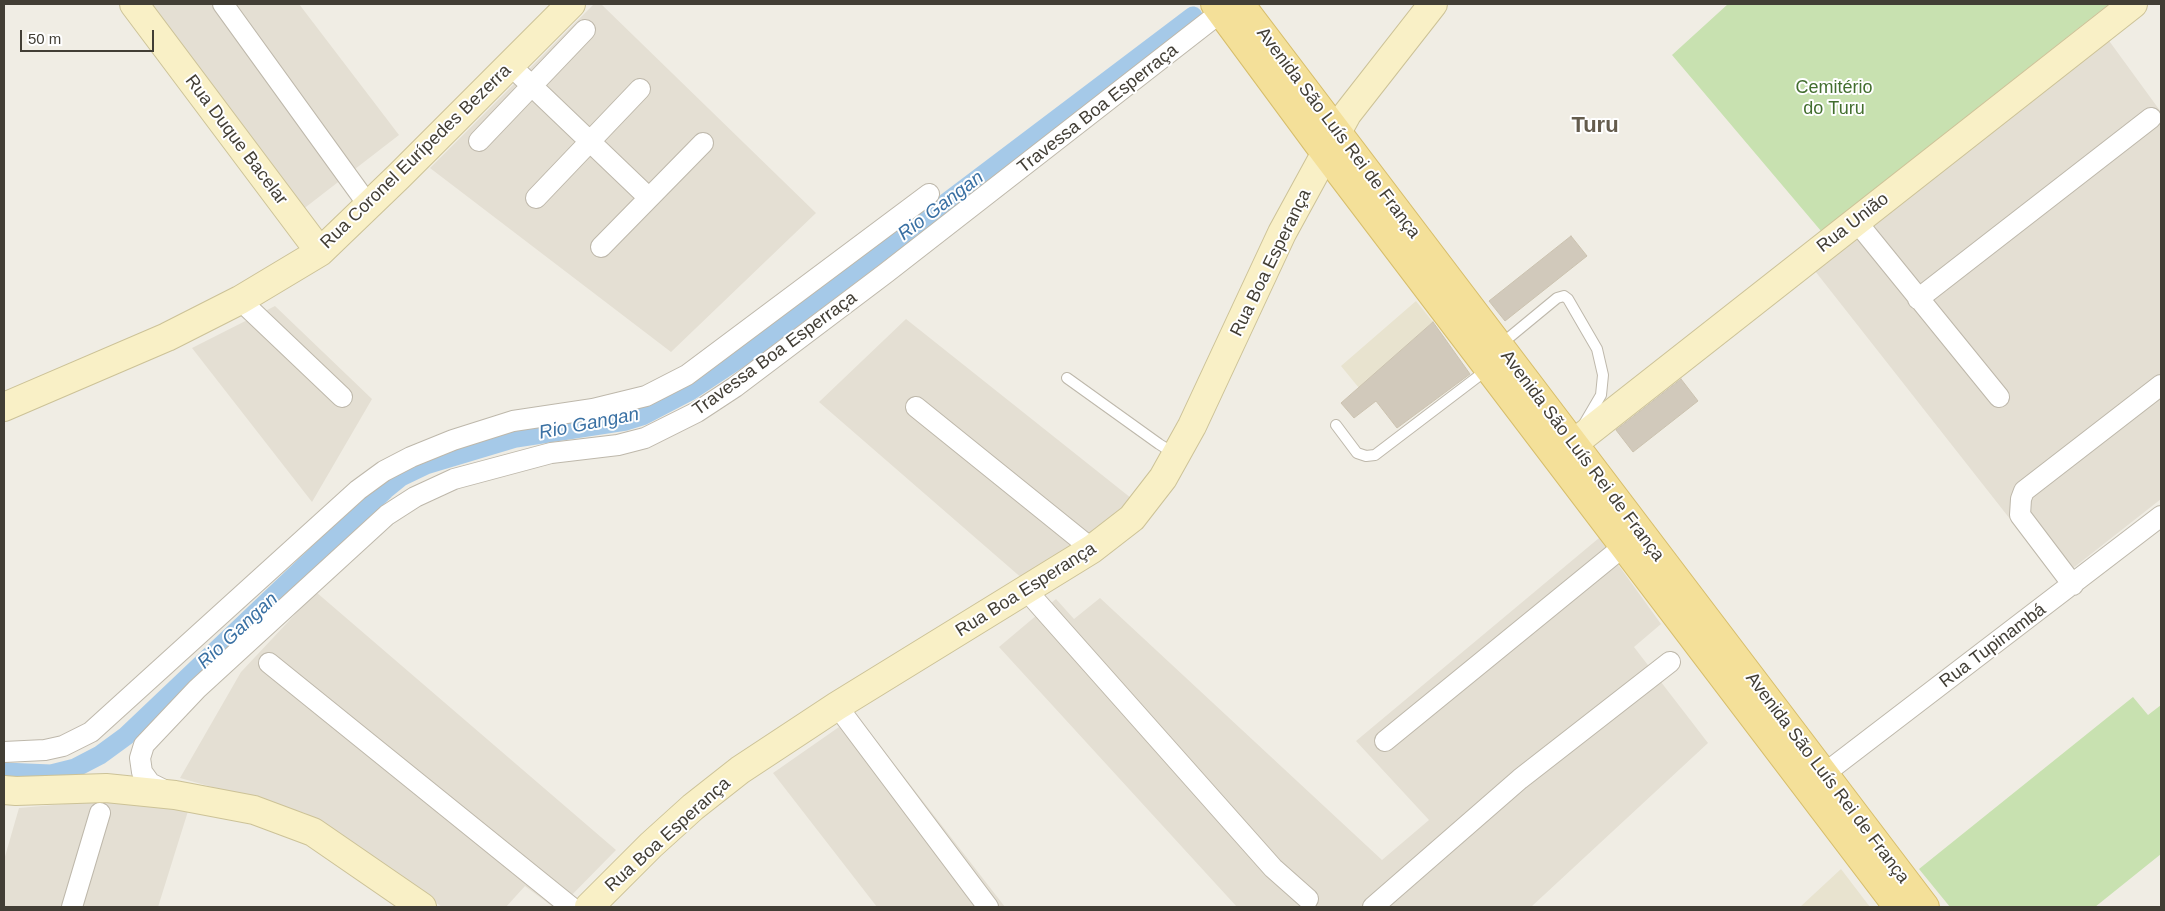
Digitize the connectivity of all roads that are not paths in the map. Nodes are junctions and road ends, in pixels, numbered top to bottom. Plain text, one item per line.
1 (134, 4) edge
2 (223, 4) edge
3 (571, 4) edge
4 (1433, 4) edge
5 (2133, 4) edge
6 (1225, 7) edge
7 (585, 30) dead end
8 (510, 65) junction
9 (532, 86) junction
10 (640, 89) dead end
11 (2151, 118) dead end
12 (479, 140) dead end
13 (590, 141) junction
14 (703, 143) dead end
15 (1331, 143) junction
16 (929, 194) dead end
17 (536, 198) dead end
18 (649, 198) junction
19 (369, 206) junction
20 (1856, 221) junction
21 (601, 247) dead end
22 (320, 252) junction
23 (1918, 299) junction
24 (240, 300) junction
25 (1494, 357) junction
26 (1067, 378) dead end
27 (2161, 384) edge
28 (342, 397) dead end
29 (1998, 397) dead end
30 (4, 407) edge
31 (916, 407) dead end
32 (1336, 425) dead end
33 (1576, 441) junction
34 (1176, 454) junction
35 (2161, 516) edge
36 (1624, 546) junction
37 (1092, 549) junction
38 (2073, 585) junction
39 (1027, 590) junction
40 (1670, 662) dead end
41 (269, 663) dead end
42 (837, 706) junction
43 (1385, 741) dead end
44 (4, 752) edge
45 (1824, 774) junction
46 (4, 790) edge
47 (175, 795) junction
48 (100, 813) dead end
49 (1308, 899) dead end
50 (72, 907) edge
51 (422, 907) edge
52 (571, 907) edge
53 (589, 907) edge
54 (988, 907) edge
55 (1373, 907) edge
56 (1898, 907) edge
57 (1925, 907) edge

1 - 22 main road, Rua Duque Bacelar
2 - 19 street
3 - 8 main road, Rua Coronel Eurípedes Bezerra
4 - 15 main road, Rua Boa Esperança
5 - 20 main road, Rua União
6 - 15 main road, Avenida São Luís Rei de França
6 - 47 street, Travessa Boa Esperraça
7 - 9 street
8 - 9 street
8 - 19 main road, Rua Coronel Eurípedes Bezerra
9 - 12 street
9 - 13 street
10 - 13 street
11 - 23 street
13 - 17 street
13 - 18 street
14 - 18 street
15 - 25 main road, Avenida São Luís Rei de França
15 - 34 main road, Rua Boa Esperança
16 - 44 street
18 - 21 street
19 - 22 main road, Rua Coronel Eurípedes Bezerra
20 - 23 street
20 - 33 main road, Rua União
22 - 24 main road, Rua Coronel Eurípedes Bezerra
23 - 29 street
24 - 28 street
24 - 30 main road, Rua Coronel Eurípedes Bezerra
25 - 32 lane
25 - 33 main road, Avenida São Luís Rei de França
25 - 33 lane
25 - 36 main road, Avenida São Luís Rei de França
26 - 34 lane
27 - 38 street
31 - 37 street
33 - 45 main road, Avenida São Luís Rei de França
34 - 37 main road, Rua Boa Esperança
35 - 38 street, Rua Tupinambá
36 - 43 street
36 - 56 main road, Avenida São Luís Rei de França
37 - 39 main road, Rua Boa Esperança
38 - 45 street, Rua Tupinambá
39 - 42 main road, Rua Boa Esperança
39 - 49 street
40 - 55 street
41 - 52 street
42 - 53 main road, Rua Boa Esperança
42 - 54 street
45 - 57 main road, Avenida São Luís Rei de França
46 - 47 main road
47 - 51 main road
48 - 50 street

